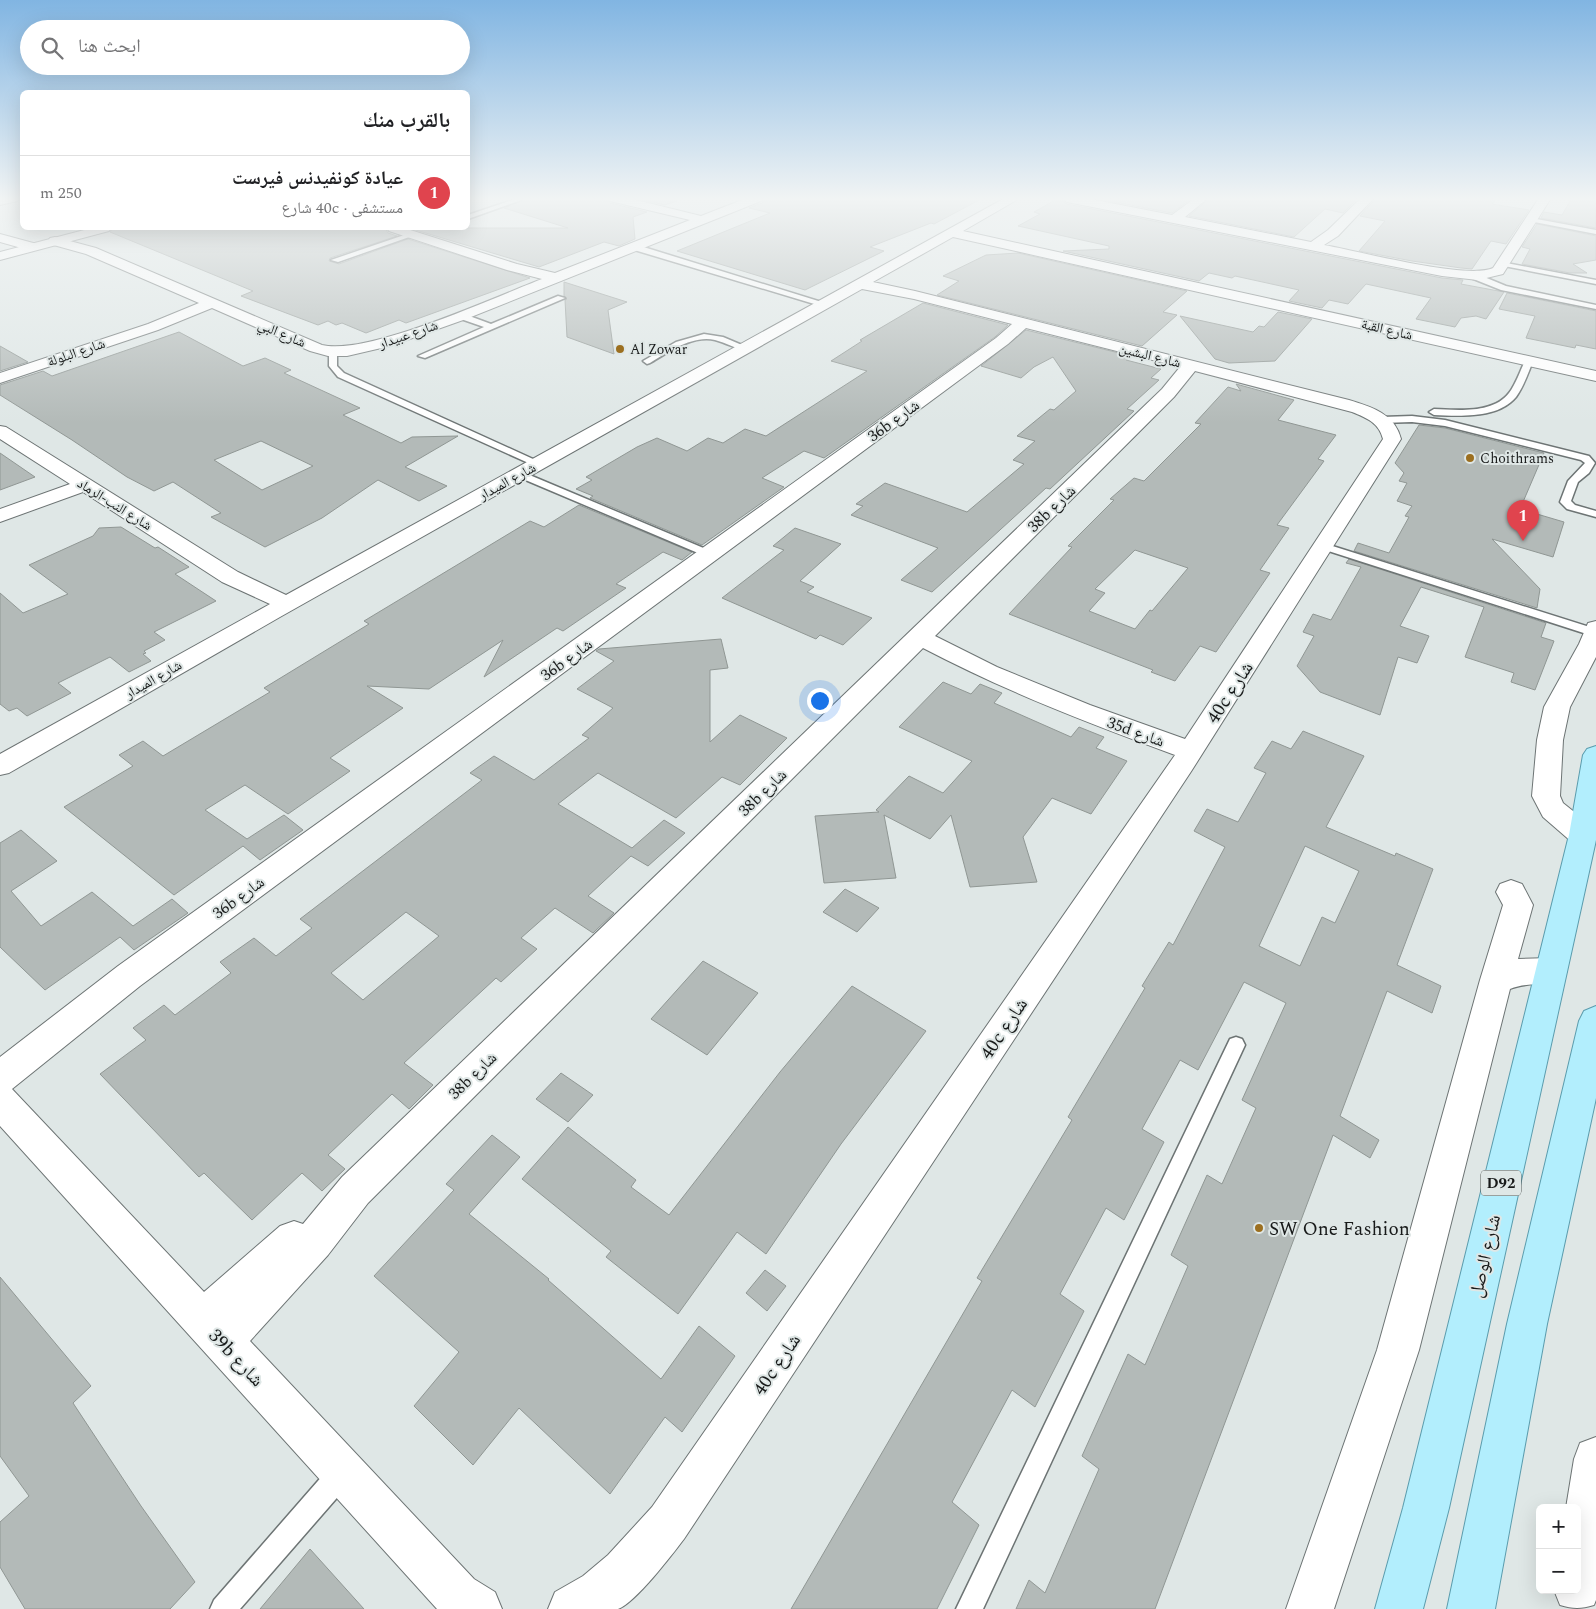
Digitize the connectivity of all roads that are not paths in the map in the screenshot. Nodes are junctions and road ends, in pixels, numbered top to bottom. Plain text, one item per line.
1 (143, 273) edge
2 (531, 273) edge
3 (569, 273) edge
4 (721, 273) edge
5 (880, 273) edge
6 (1137, 273) edge
7 (1451, 273) edge
8 (1492, 273) edge
9 (1540, 273) edge
10 (1474, 276) junction
11 (552, 280) junction
12 (864, 282) junction
13 (1596, 282) edge
14 (561, 298) dead end
15 (824, 304) junction
16 (217, 305) junction
17 (1596, 307) edge
18 (461, 316) junction
19 (1029, 324) junction
20 (491, 327) junction
21 (745, 348) junction
22 (337, 351) junction
23 (422, 356) dead end
24 (647, 360) dead end
25 (1529, 361) junction
26 (1197, 367) junction
27 (1596, 376) edge
28 (0, 378) edge
29 (1434, 412) dead end
30 (1382, 420) junction
31 (0, 431) edge
32 (539, 464) junction
33 (520, 474) junction
34 (1585, 474) junction
35 (1596, 477) edge
36 (81, 482) junction
37 (1596, 514) edge
38 (0, 516) edge
39 (1323, 546) junction
40 (709, 554) junction
41 (279, 608) junction
42 (1595, 630) edge
43 (914, 643) junction
44 (1596, 755) edge
45 (1187, 757) junction
46 (0, 766) edge
47 (1583, 835) junction
48 (1511, 892) dead end
49 (1551, 971) junction
50 (129, 976) junction
51 (1496, 980) junction
52 (1596, 1021) edge
53 (1236, 1046) dead end
54 (0, 1057) edge
55 (0, 1078) edge
56 (0, 1101) edge
57 (212, 1330) junction
58 (1596, 1459) edge
59 (343, 1471) junction
60 (1581, 1562) edge
61 (1576, 1594) edge
62 (223, 1609) edge
63 (478, 1609) edge
64 (572, 1609) edge
65 (969, 1609) edge
66 (1310, 1609) edge
67 (1399, 1609) edge
68 (1471, 1609) edge
69 (1574, 1609) edge

1 - 16 street, شارع البي
2 - 11 street
3 - 11 street, شارع عبيدار
4 - 15 lane
5 - 12 street, شارع الميدار
6 - 25 street, شارع القبة
7 - 10 street
8 - 10 street
9 - 13 lane
10 - 17 lane
11 - 18 street, شارع عبيدار
12 - 15 street, شارع الميدار
12 - 19 street, شارع البشين
14 - 20 lane
15 - 21 street, شارع الميدار
16 - 22 street, شارع البي
16 - 28 street, شارع البلولة
18 - 20 lane
18 - 22 street, شارع عبيدار
19 - 26 street, شارع البشين
19 - 40 street, 36b شارع
20 - 23 lane
21 - 24 lane
21 - 32 street, شارع الميدار
22 - 32 lane
25 - 27 street, شارع القبة
25 - 29 lane
26 - 30 street, شارع البشين
26 - 43 street, 38b شارع
30 - 34 lane
30 - 39 street, 40c شارع
31 - 36 street, شارع النب-الرماد
32 - 33 street, شارع الميدار
33 - 40 lane
33 - 41 street, شارع الميدار
34 - 35 lane
34 - 37 lane
36 - 38 street
36 - 41 street, شارع النب-الرماد
39 - 42 lane
39 - 45 street, 40c شارع
40 - 50 street, 36b شارع
41 - 46 street, شارع الميدار
42 - 47 street
43 - 45 street, 35d شارع
43 - 57 street, 38b شارع
44 - 47 main road, شارع الوصل / D92
45 - 64 street, 40c شارع
47 - 49 main road, شارع الوصل / D92
48 - 51 street
49 - 51 street
49 - 67 main road, شارع الوصل / D92
50 - 54 street, 36b شارع
50 - 55 street, 36b شارع
51 - 66 street
52 - 68 main road
53 - 65 lane
56 - 57 street, 39b شارع
57 - 59 street, 39b شارع
58 - 60 street
59 - 62 lane
59 - 63 street, 39b شارع
61 - 69 street

